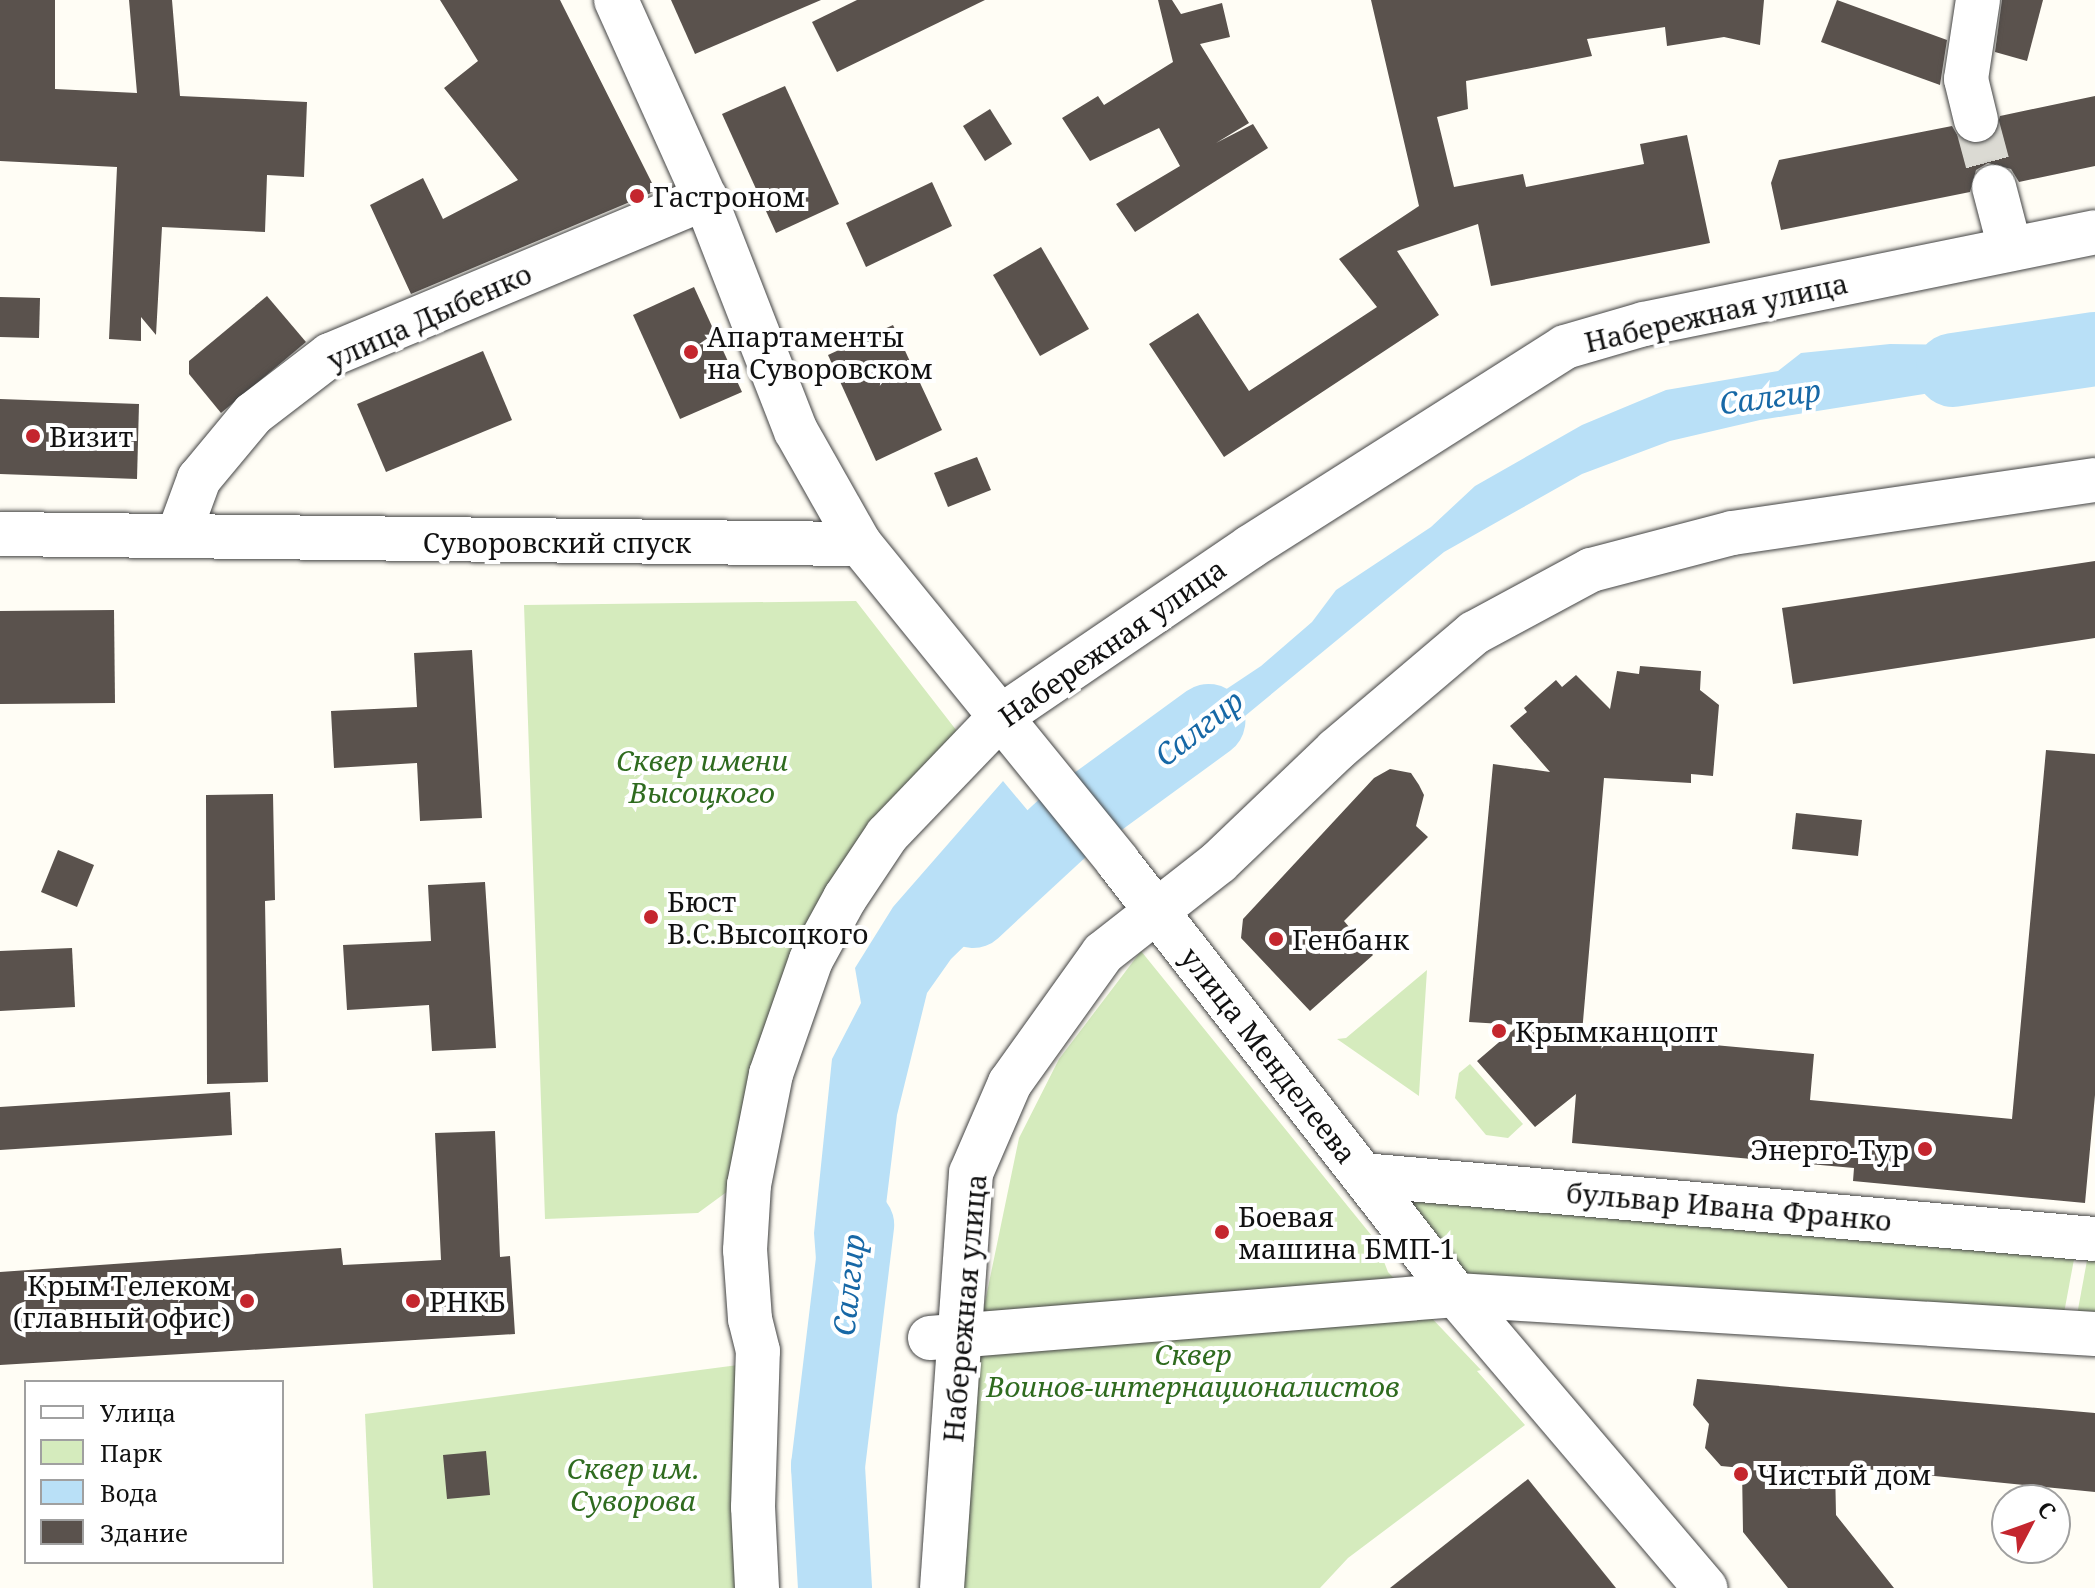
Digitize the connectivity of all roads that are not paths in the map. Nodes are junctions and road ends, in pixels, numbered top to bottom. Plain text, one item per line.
1 (616, 0) edge
2 (1978, 0) edge
3 (1976, 120) tunnel mouth
4 (1994, 187) tunnel mouth
5 (705, 198) junction
6 (2095, 232) edge
7 (2010, 248) junction
8 (2095, 480) edge
9 (0, 534) edge
10 (178, 536) junction
11 (860, 544) junction
12 (1009, 729) junction
13 (1154, 908) junction
14 (1363, 1175) junction
15 (2095, 1239) edge
16 (1456, 1295) junction
17 (2095, 1334) edge
18 (944, 1337) junction
19 (757, 1588) edge
20 (942, 1588) edge
21 (1705, 1588) edge

1 - 5 street
2 - 3 street
4 - 7 street
5 - 10 street, улица Дыбенко
5 - 11 street
6 - 7 street, Набережная улица
7 - 12 street, Набережная улица
8 - 13 street, Набережная улица
9 - 10 street, Суворовский спуск
10 - 11 street, Суворовский спуск
11 - 12 street
12 - 13 street, улица Менделеева
12 - 19 street, Набережная улица
13 - 14 street, улица Менделеева
13 - 18 street, Набережная улица
14 - 15 street, бульвар Ивана Франко
14 - 16 street, улица Менделеева
16 - 17 street
16 - 18 street
16 - 21 street, улица Менделеева
18 - 20 street, Набережная улица

